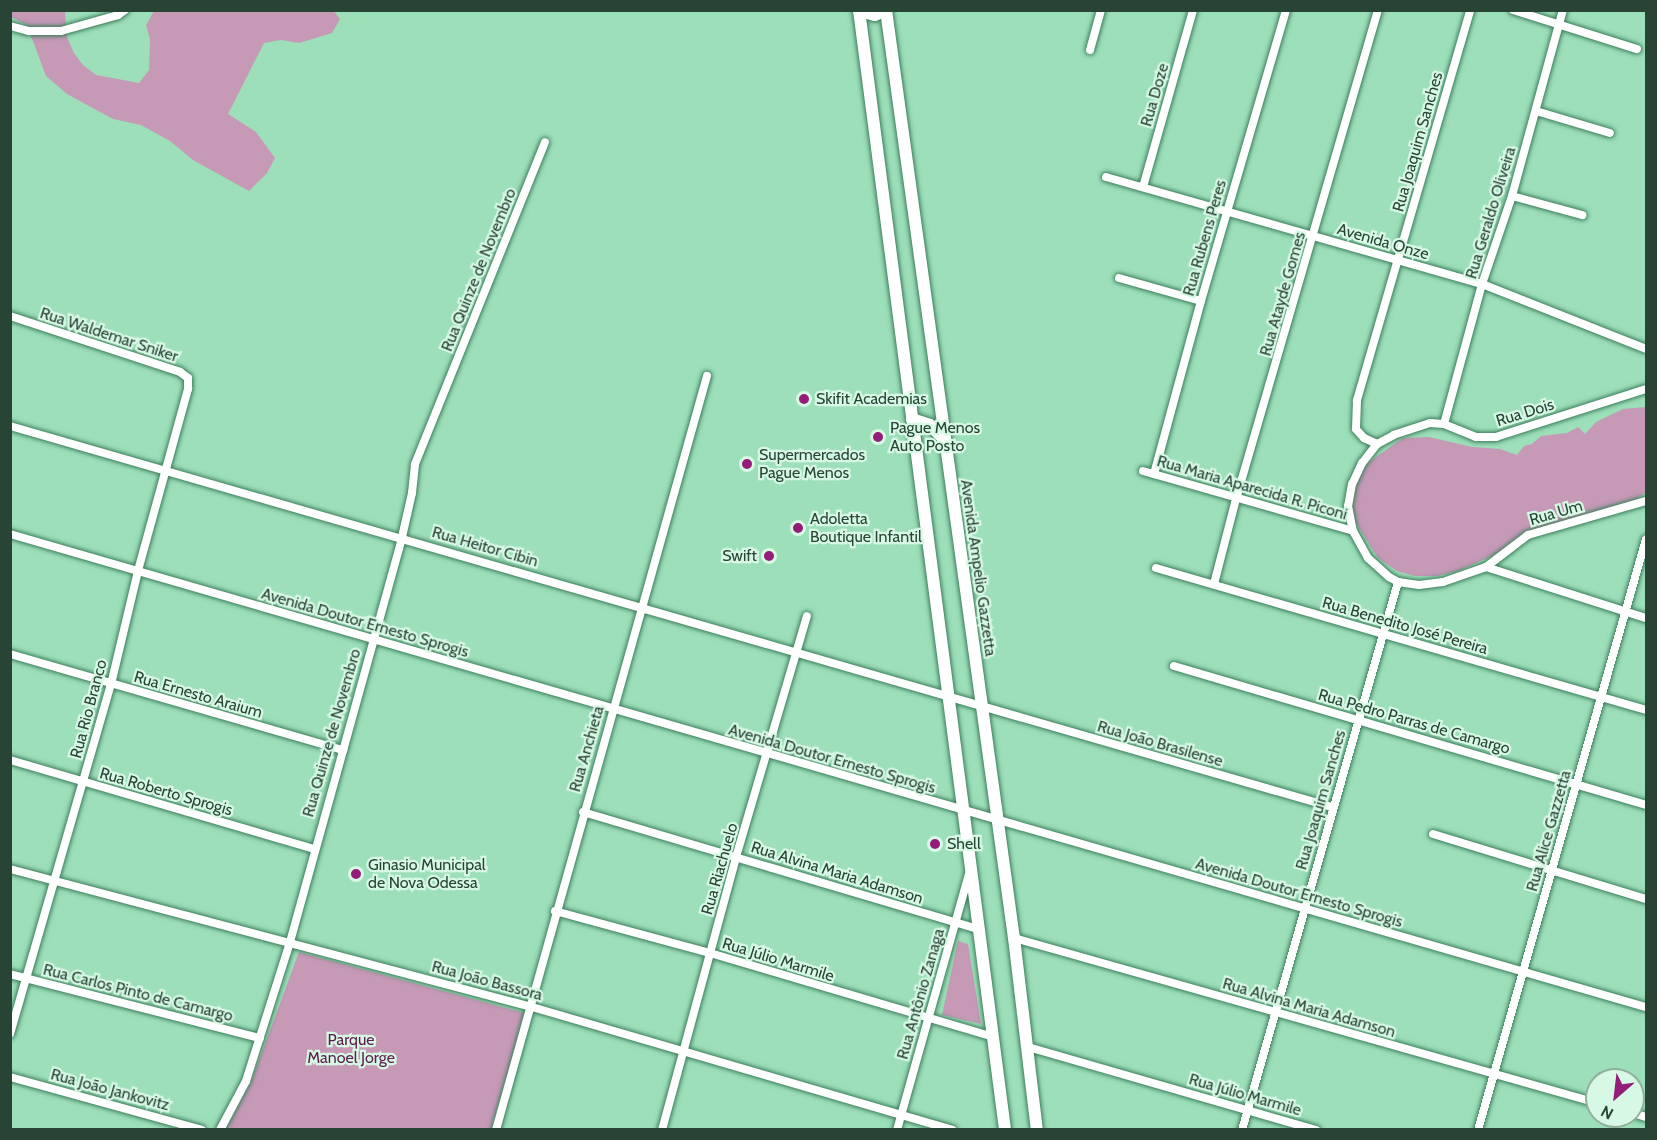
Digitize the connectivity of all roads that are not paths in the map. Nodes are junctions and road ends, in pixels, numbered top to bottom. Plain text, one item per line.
1 (125, 10) edge
2 (859, 10) edge
3 (886, 10) edge
4 (1101, 10) edge
5 (1193, 10) edge
6 (1286, 10) edge
7 (1378, 10) edge
8 (1470, 10) edge
9 (1513, 10) edge
10 (1563, 10) edge
11 (1559, 25) junction
12 (10, 26) edge
13 (1637, 49) dead end
14 (1090, 50) dead end
15 (1536, 111) junction
16 (1610, 133) dead end
17 (545, 142) dead end
18 (1106, 177) dead end
19 (1143, 187) junction
20 (1512, 196) junction
21 (1227, 211) junction
22 (1582, 215) dead end
23 (1314, 236) junction
24 (1397, 260) junction
25 (1119, 278) dead end
26 (1482, 284) junction
27 (1201, 301) junction
28 (10, 316) edge
29 (1647, 349) edge
30 (707, 376) dead end
31 (188, 389) joint
32 (1647, 389) edge
33 (912, 419) junction
34 (1444, 424) junction
35 (10, 426) edge
36 (944, 440) junction
37 (1377, 444) junction
38 (165, 471) junction
39 (1143, 471) dead end
40 (1154, 474) junction
41 (1236, 499) junction
42 (1647, 501) edge
43 (1353, 531) junction
44 (10, 534) edge
45 (402, 537) junction
46 (1647, 539) edge
47 (1486, 567) junction
48 (1156, 568) dead end
49 (138, 571) junction
50 (1398, 582) junction
51 (1214, 584) junction
52 (642, 606) junction
53 (1625, 611) junction
54 (807, 616) dead end
55 (1647, 618) edge
56 (1382, 633) junction
57 (372, 640) junction
58 (796, 653) junction
59 (10, 654) edge
60 (1174, 666) dead end
61 (111, 684) junction
62 (1603, 696) junction
63 (950, 697) junction
64 (981, 706) junction
65 (613, 708) junction
66 (1647, 710) edge
67 (1358, 720) junction
68 (343, 750) junction
69 (767, 754) junction
70 (10, 760) edge
71 (83, 781) junction
72 (1577, 783) junction
73 (1647, 805) edge
74 (1332, 807) junction
75 (583, 812) junction
76 (964, 812) junction
77 (997, 821) junction
78 (1432, 834) dead end
79 (314, 849) junction
80 (736, 857) junction
81 (972, 865) junction
82 (10, 869) edge
83 (1552, 870) junction
84 (54, 882) junction
85 (1647, 899) edge
86 (1304, 909) junction
87 (555, 911) junction
88 (955, 922) junction
89 (979, 929) junction
90 (1014, 938) junction
91 (290, 942) junction
92 (710, 953) junction
93 (1522, 971) junction
94 (10, 974) edge
95 (27, 978) junction
96 (532, 1007) junction
97 (1647, 1007) edge
98 (1274, 1012) junction
99 (927, 1019) junction
100 (10, 1034) edge
101 (993, 1037) junction
102 (260, 1038) junction
103 (1028, 1047) junction
104 (682, 1053) junction
105 (1494, 1075) junction
106 (10, 1077) edge
107 (1585, 1100) edge
108 (1248, 1110) junction
109 (901, 1114) junction
110 (497, 1129) edge
111 (202, 1130) edge
112 (220, 1130) edge
113 (662, 1130) edge
114 (897, 1130) edge
115 (952, 1130) edge
116 (1005, 1130) edge
117 (1037, 1130) edge
118 (1242, 1130) edge
119 (1316, 1130) edge
120 (1478, 1130) edge

1 - 12 street
2 - 3 main road
2 - 33 main road
3 - 36 main road, Avenida Ampelio Gazzetta
4 - 14 street
5 - 19 street, Rua Doze
6 - 21 street, Rua Rubens Peres
7 - 23 street, Rua Atayde Gomes
8 - 24 street, Rua Joaquim Sanches
9 - 11 street
10 - 11 street, Rua Geraldo Oliveira
11 - 13 street
11 - 15 street, Rua Geraldo Oliveira
15 - 16 street
15 - 20 street, Rua Geraldo Oliveira
17 - 45 street, Rua Quinze de Novembro
18 - 19 street, Avenida Onze
19 - 21 street, Avenida Onze
20 - 22 street
20 - 26 street, Rua Geraldo Oliveira
21 - 23 street, Avenida Onze
21 - 27 street, Rua Rubens Peres
23 - 24 street, Avenida Onze
23 - 41 street, Rua Atayde Gomes
24 - 26 street, Avenida Onze
24 - 37 street, Rua Joaquim Sanches
25 - 27 street
26 - 29 street, Avenida Onze
26 - 34 street, Rua Geraldo Oliveira
27 - 40 street, Rua Rubens Peres
28 - 31 street, Rua Waldemar Sniker
30 - 52 street, Rua Anchieta
31 - 38 street, Rua Rio Branco
32 - 34 street, Rua Dois
33 - 36 main road
33 - 63 main road
34 - 37 street, Rua Dois
35 - 38 street, Rua Heitor Cibin
36 - 64 main road, Avenida Ampelio Gazzetta
37 - 43 street, Rua Dois
38 - 45 street, Rua Heitor Cibin
38 - 49 street, Rua Rio Branco
39 - 40 street, Rua Maria Aparecida R. Piconi
40 - 41 street, Rua Maria Aparecida R. Piconi
41 - 43 street, Rua Maria Aparecida R. Piconi
41 - 51 street, Rua Atayde Gomes
42 - 47 street, Rua Um
43 - 50 street, Rua Dois
44 - 49 street, Avenida Doutor Ernesto Sprogis
45 - 52 street, Rua Heitor Cibin
45 - 57 street, Rua Quinze de Novembro
46 - 53 street, Rua Alice Gazzetta
47 - 50 street, Rua Um
47 - 53 street
48 - 51 street, Rua Benedito José Pereira
49 - 57 street, Avenida Doutor Ernesto Sprogis
49 - 61 street, Rua Rio Branco
50 - 56 street, Rua Joaquim Sanches
51 - 56 street, Rua Benedito José Pereira
52 - 58 street, Rua Heitor Cibin
52 - 65 street, Rua Anchieta
53 - 55 street
53 - 62 street, Rua Alice Gazzetta
54 - 58 street, Rua Riachuelo
56 - 62 street, Rua Benedito José Pereira
56 - 67 street, Rua Joaquim Sanches
57 - 65 street, Avenida Doutor Ernesto Sprogis
57 - 68 street, Rua Quinze de Novembro
58 - 63 street, Rua Heitor Cibin
58 - 69 street, Rua Riachuelo
59 - 61 street, Rua Ernesto Araium
60 - 67 street, Rua Pedro Parras de Camargo
61 - 68 street, Rua Ernesto Araium
61 - 71 street, Rua Rio Branco
62 - 66 street, Rua Benedito José Pereira
62 - 72 street, Rua Alice Gazzetta
63 - 64 street, Rua João Brasilense
63 - 76 main road
64 - 74 street, Rua João Brasilense
64 - 77 main road, Avenida Ampelio Gazzetta
65 - 69 street, Avenida Doutor Ernesto Sprogis
65 - 75 street, Rua Anchieta
67 - 72 street, Rua Pedro Parras de Camargo
67 - 74 street, Rua Joaquim Sanches
68 - 79 street, Rua Quinze de Novembro
69 - 76 street, Avenida Doutor Ernesto Sprogis
69 - 80 street, Rua Riachuelo
70 - 71 street, Rua Roberto Sprogis
71 - 79 street, Rua Roberto Sprogis
71 - 84 street, Rua Rio Branco
72 - 73 street, Rua Pedro Parras de Camargo
72 - 83 street, Rua Alice Gazzetta
74 - 86 street, Rua Joaquim Sanches
75 - 80 street, Rua Alvina Maria Adamson
75 - 87 street, Rua Anchieta
76 - 77 street, Avenida Doutor Ernesto Sprogis
76 - 81 main road
77 - 86 street, Avenida Doutor Ernesto Sprogis
77 - 90 main road, Avenida Ampelio Gazzetta
78 - 83 street
79 - 91 street, Rua Quinze de Novembro
80 - 88 street, Rua Alvina Maria Adamson
80 - 92 street, Rua Riachuelo
81 - 88 street, Rua Antônio Zanaga
81 - 89 main road
82 - 84 street, Rua João Bassora
83 - 85 street
83 - 93 street, Rua Alice Gazzetta
84 - 91 street, Rua João Bassora
84 - 95 street, Rua Rio Branco
86 - 93 street, Avenida Doutor Ernesto Sprogis
86 - 98 street, Rua Joaquim Sanches
87 - 92 street, Rua Júlio Marmile
87 - 96 street, Rua Anchieta
88 - 89 street, Rua Alvina Maria Adamson
88 - 99 street, Rua Antônio Zanaga
89 - 101 main road
90 - 98 street, Rua Alvina Maria Adamson
90 - 103 main road, Avenida Ampelio Gazzetta
91 - 96 street, Rua João Bassora
91 - 102 street, Rua Quinze de Novembro
92 - 99 street, Rua Júlio Marmile
92 - 104 street, Rua Riachuelo
93 - 97 street, Avenida Doutor Ernesto Sprogis
93 - 105 street, Rua Alice Gazzetta
94 - 95 street, Rua Carlos Pinto de Camargo
95 - 100 street, Rua Rio Branco
95 - 102 street, Rua Carlos Pinto de Camargo
96 - 104 street, Rua João Bassora
96 - 110 street, Rua Anchieta
98 - 105 street, Rua Alvina Maria Adamson
98 - 108 street, Rua Joaquim Sanches
99 - 101 street, Rua Júlio Marmile
99 - 109 street, Rua Antônio Zanaga
101 - 116 main road
102 - 112 street, Rua Quinze de Novembro
103 - 108 street, Rua Júlio Marmile
103 - 117 main road, Avenida Ampelio Gazzetta
104 - 109 street, Rua João Bassora
104 - 113 street, Rua Riachuelo
105 - 107 street, Rua Alvina Maria Adamson
105 - 120 street, Rua Alice Gazzetta
106 - 111 street, Rua João Jankovitz
108 - 118 street, Rua Joaquim Sanches
108 - 119 street, Rua Júlio Marmile
109 - 114 street, Rua Antônio Zanaga
109 - 115 street, Rua João Bassora

